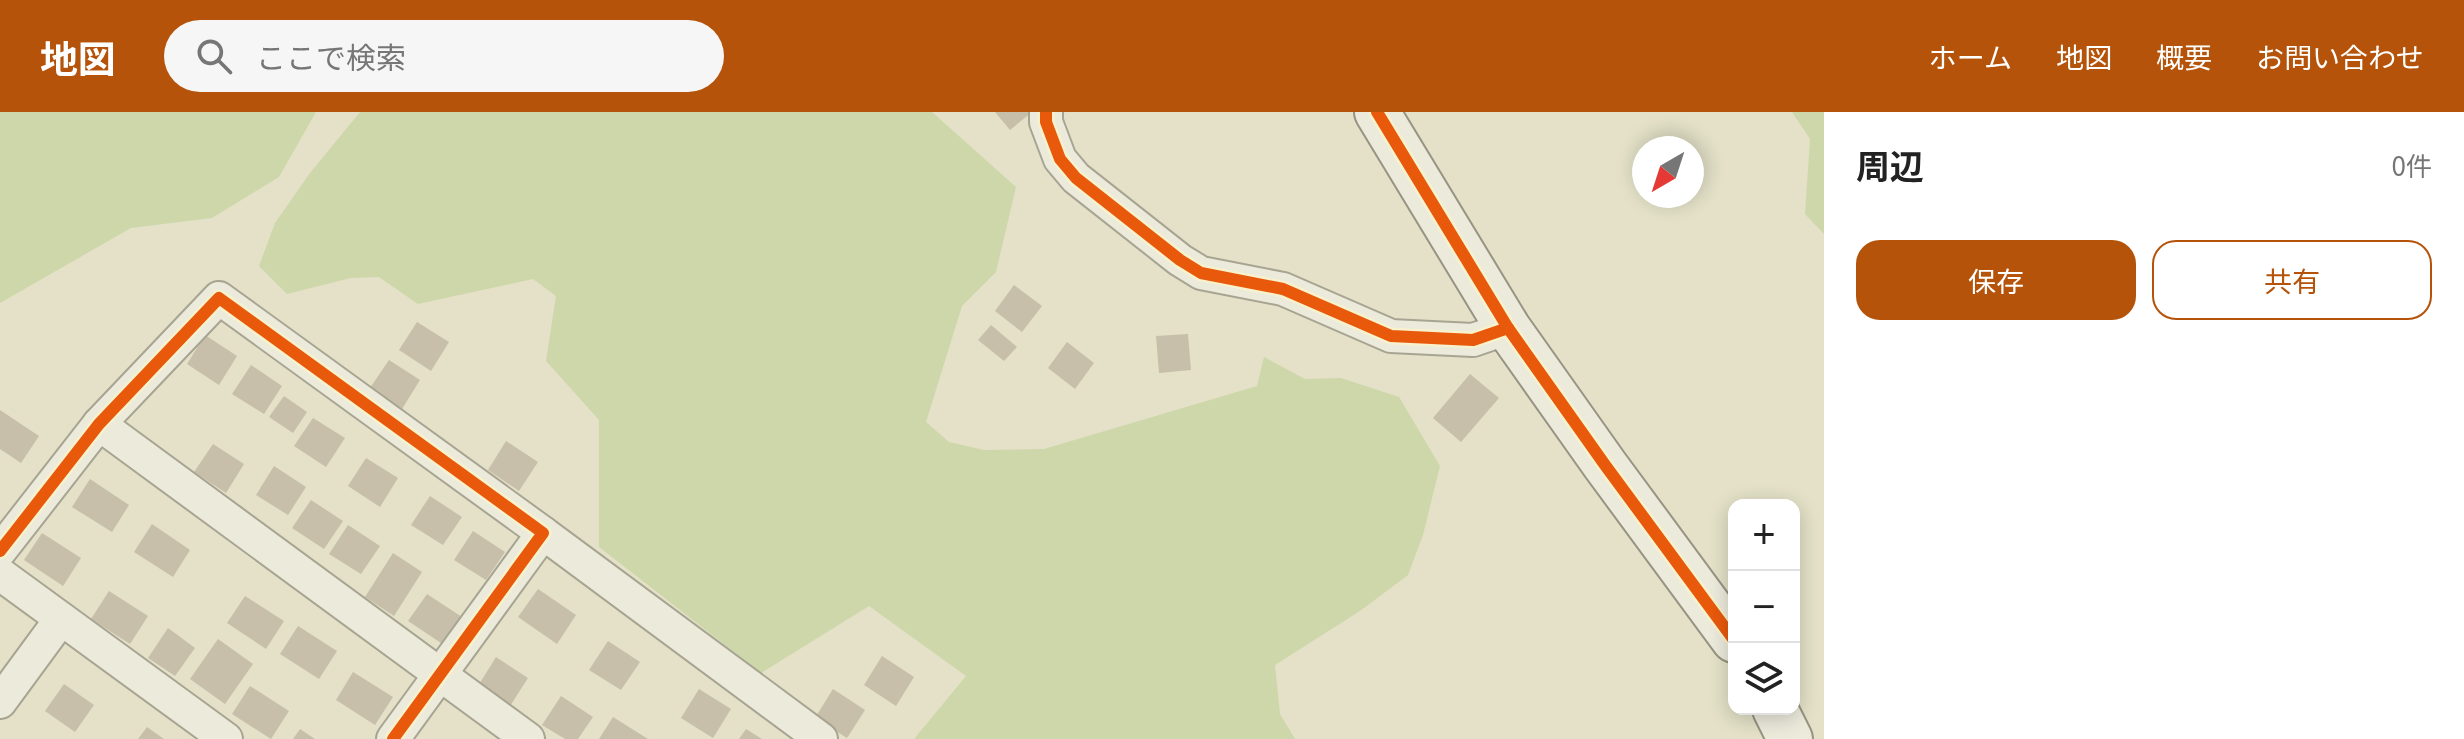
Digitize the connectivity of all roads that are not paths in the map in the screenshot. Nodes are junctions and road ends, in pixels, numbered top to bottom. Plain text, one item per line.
1 (1046, 112) edge
2 (1377, 112) edge
3 (1508, 328) junction
4 (99, 424) junction
5 (543, 533) junction
6 (0, 551) edge
7 (0, 574) edge
8 (61, 619) junction
9 (1728, 632) edge
10 (440, 675) junction
11 (0, 702) edge
12 (1778, 715) edge
13 (226, 739) edge
14 (393, 739) edge
15 (528, 739) edge
16 (821, 739) edge
17 (1790, 739) edge

1 - 3 street
2 - 3 street
3 - 9 street
4 - 5 street
4 - 6 street
4 - 10 street
5 - 10 street
5 - 16 street
7 - 8 street
8 - 11 street
8 - 13 street
10 - 14 street
10 - 15 street
12 - 17 street

